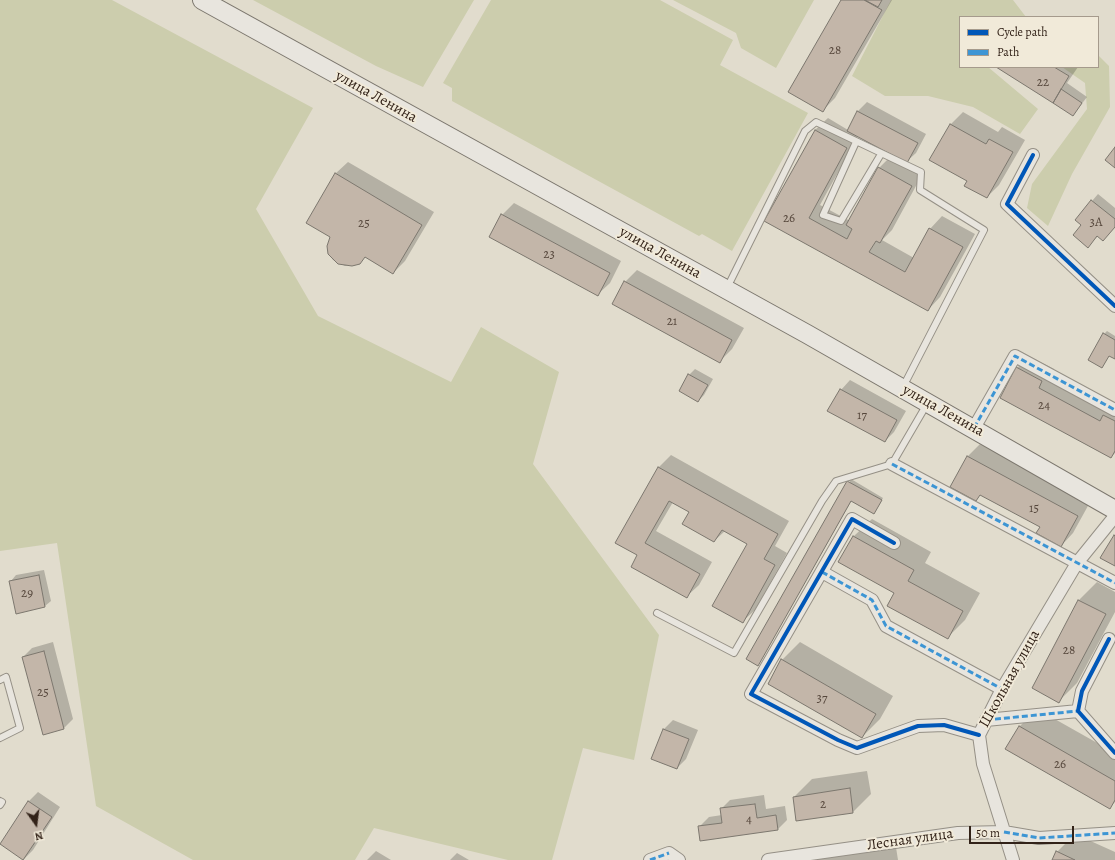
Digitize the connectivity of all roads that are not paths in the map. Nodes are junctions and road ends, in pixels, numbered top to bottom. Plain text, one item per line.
1 (202, 0) edge
2 (856, 142) junction
3 (881, 154) junction
4 (1033, 155) dead end
5 (727, 290) junction
6 (1115, 306) edge
7 (902, 388) junction
8 (928, 402) junction
9 (1115, 410) edge
10 (974, 428) junction
11 (892, 464) junction
12 (1115, 510) edge
13 (1115, 516) edge
14 (894, 543) dead end
15 (1077, 563) junction
16 (822, 572) junction
17 (1115, 583) edge
18 (658, 613) dead end
19 (1110, 639) dead end
20 (0, 680) edge
21 (1002, 689) junction
22 (1078, 711) junction
23 (986, 720) junction
24 (979, 735) junction
25 (0, 738) edge
26 (1115, 752) edge
27 (0, 801) edge
28 (0, 806) edge
29 (1004, 832) junction
30 (1115, 833) edge
31 (674, 857) edge
32 (650, 860) edge
33 (768, 860) edge
34 (1013, 860) edge

1 - 5 main road, улица Ленина
2 - 3 lane
2 - 3 lane
2 - 5 lane
3 - 7 lane
4 - 6 street
5 - 7 main road, улица Ленина
7 - 8 main road, улица Ленина
8 - 10 main road, улица Ленина
8 - 11 lane
9 - 10 street
10 - 12 main road, улица Ленина
11 - 15 street
11 - 18 lane
13 - 15 street, Школьная улица
14 - 16 street
15 - 17 street
15 - 21 street, Школьная улица
16 - 21 street
16 - 24 street
19 - 22 street
20 - 25 lane
21 - 23 street, Школьная улица
22 - 23 street
22 - 26 street
23 - 24 street, Школьная улица
24 - 29 street, Школьная улица
27 - 28 lane
29 - 30 street, Лесная улица
29 - 33 street, Лесная улица
29 - 34 street, Школьная улица
31 - 32 street

